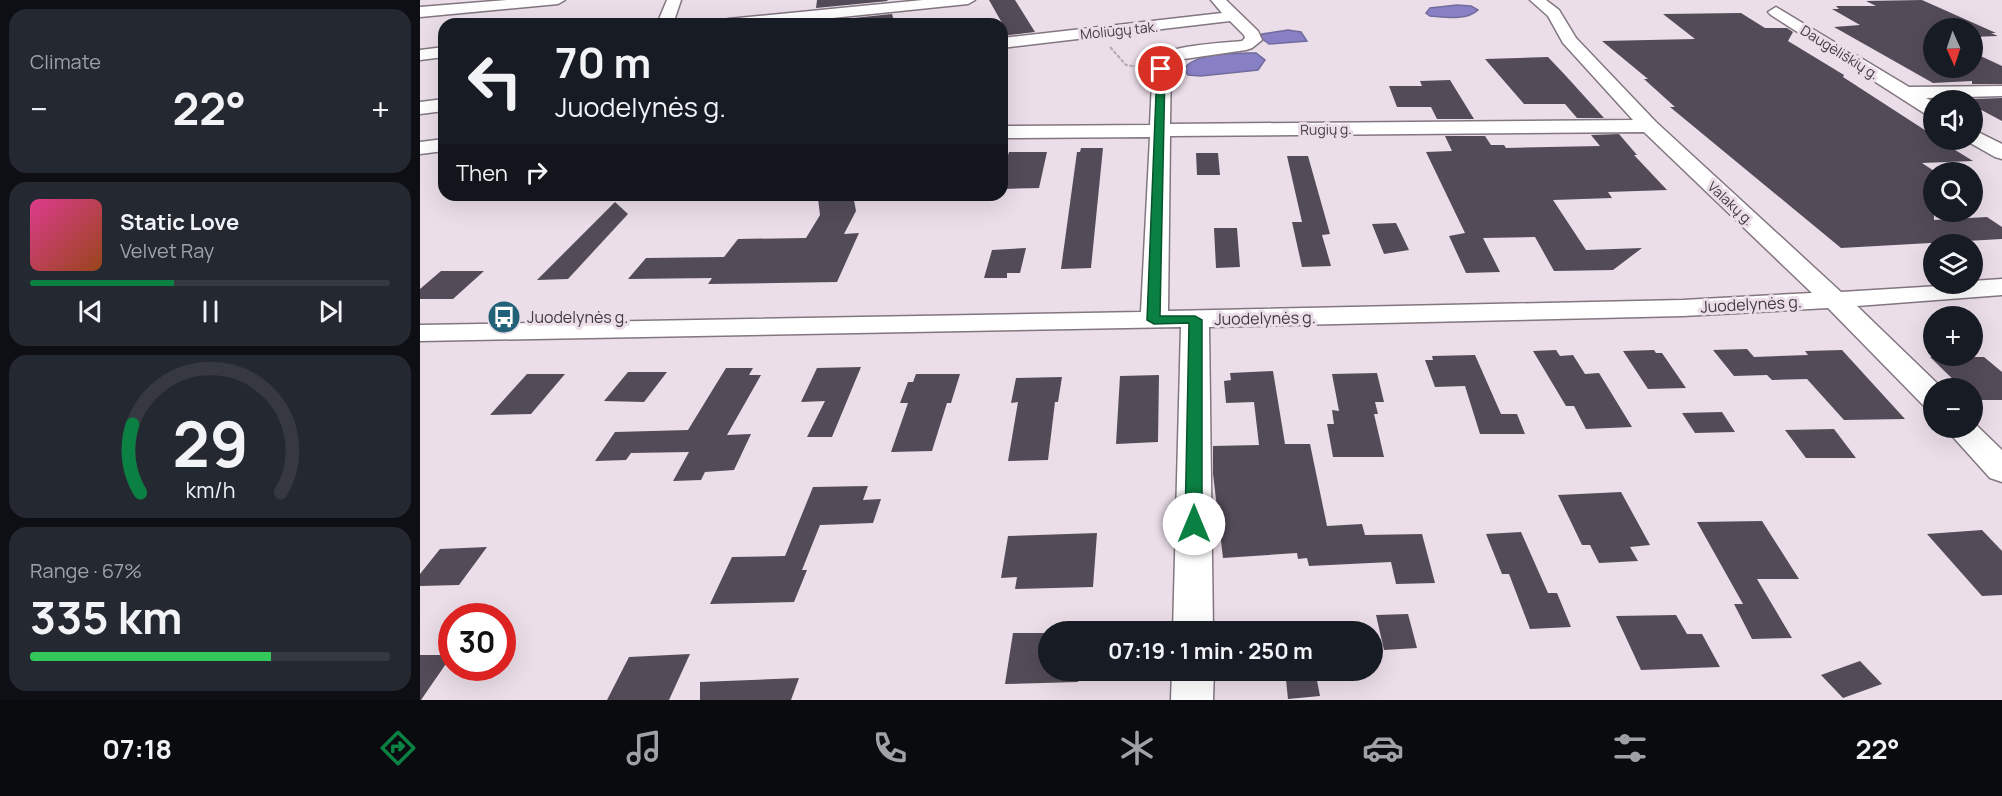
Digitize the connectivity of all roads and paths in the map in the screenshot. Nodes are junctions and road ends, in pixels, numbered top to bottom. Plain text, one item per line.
1 (558, 0) edge
2 (674, 0) edge
3 (968, 0) edge
4 (1218, 0) edge
5 (1537, 0) edge
6 (420, 12) edge
7 (1776, 12) dead end
8 (1235, 16) junction
9 (667, 18) edge
10 (788, 18) edge
11 (1100, 32) junction
12 (1008, 42) edge
13 (438, 53) edge
14 (420, 55) edge
15 (1161, 69) junction
16 (2002, 91) edge
17 (1905, 93) junction
18 (1923, 104) edge
19 (438, 106) edge
20 (420, 108) edge
21 (1649, 126) junction
22 (1160, 131) junction
23 (1008, 132) edge
24 (1983, 142) edge
25 (438, 146) edge
26 (420, 148) edge
27 (2002, 153) edge
28 (2002, 287) edge
29 (1834, 300) junction
30 (1154, 320) junction
31 (1195, 320) junction
32 (420, 333) edge
33 (1923, 387) edge
34 (1971, 438) edge
35 (2002, 470) edge
36 (1193, 621) edge
37 (1193, 681) edge
38 (1192, 700) edge

1 - 6 street
2 - 9 street
3 - 10 street
4 - 8 street
5 - 21 street, Valakų g.
7 - 17 street, Daugėliškių g.
8 - 11 street, Moliūgų tak.
8 - 15 street
11 - 12 street, Moliūgų tak.
11 - 15 path
13 - 14 street
15 - 22 street
16 - 17 street
17 - 18 street, Daugėliškių g.
19 - 20 street
21 - 22 street, Rugių g.
21 - 29 street, Valakų g.
22 - 23 street, Rugių g.
22 - 30 street
24 - 27 street
25 - 26 street
28 - 29 street, Juodelynės g.
29 - 31 street, Juodelynės g.
29 - 33 street, Valakų g.
30 - 31 street, Juodelynės g.
30 - 32 street, Juodelynės g.
31 - 36 street
34 - 35 street
37 - 38 street

